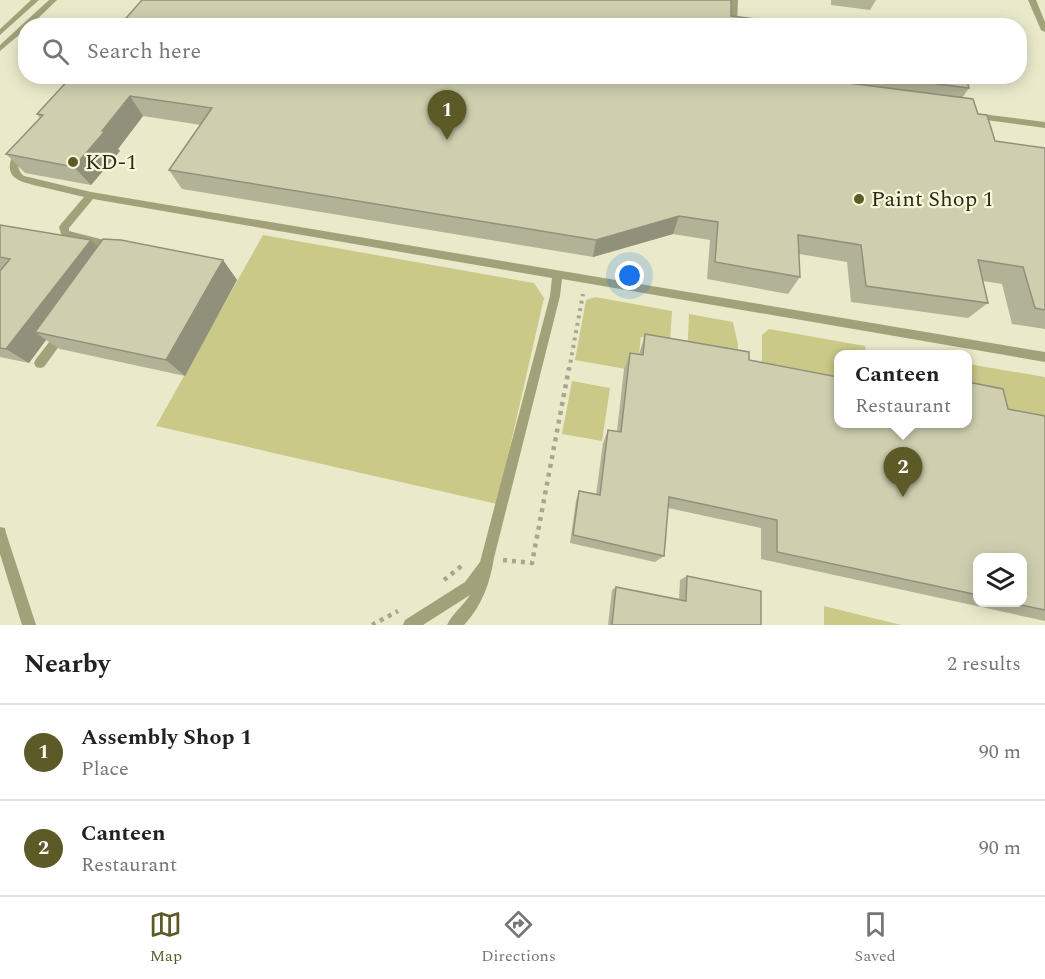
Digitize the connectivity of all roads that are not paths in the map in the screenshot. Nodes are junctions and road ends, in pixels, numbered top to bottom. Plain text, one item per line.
1 (36, 0) edge
2 (53, 0) edge
3 (734, 0) edge
4 (1032, 0) edge
5 (34, 18) edge
6 (733, 18) edge
7 (1045, 30) edge
8 (18, 32) edge
9 (0, 33) edge
10 (0, 49) edge
11 (962, 114) edge
12 (1045, 125) edge
13 (24, 143) edge
14 (91, 195) junction
15 (115, 261) edge
16 (558, 274) junction
17 (67, 326) edge
18 (1045, 357) edge
19 (40, 363) dead end
20 (0, 532) edge
21 (487, 558) junction
22 (28, 625) edge
23 (410, 625) edge
24 (454, 625) edge

1 - 9 lane
2 - 5 lane
3 - 6 lane
4 - 7 lane
8 - 10 lane
11 - 12 lane
13 - 14 lane
14 - 15 lane
14 - 16 lane
16 - 18 lane
16 - 21 lane
17 - 19 lane
20 - 22 lane
21 - 23 lane
21 - 24 lane

